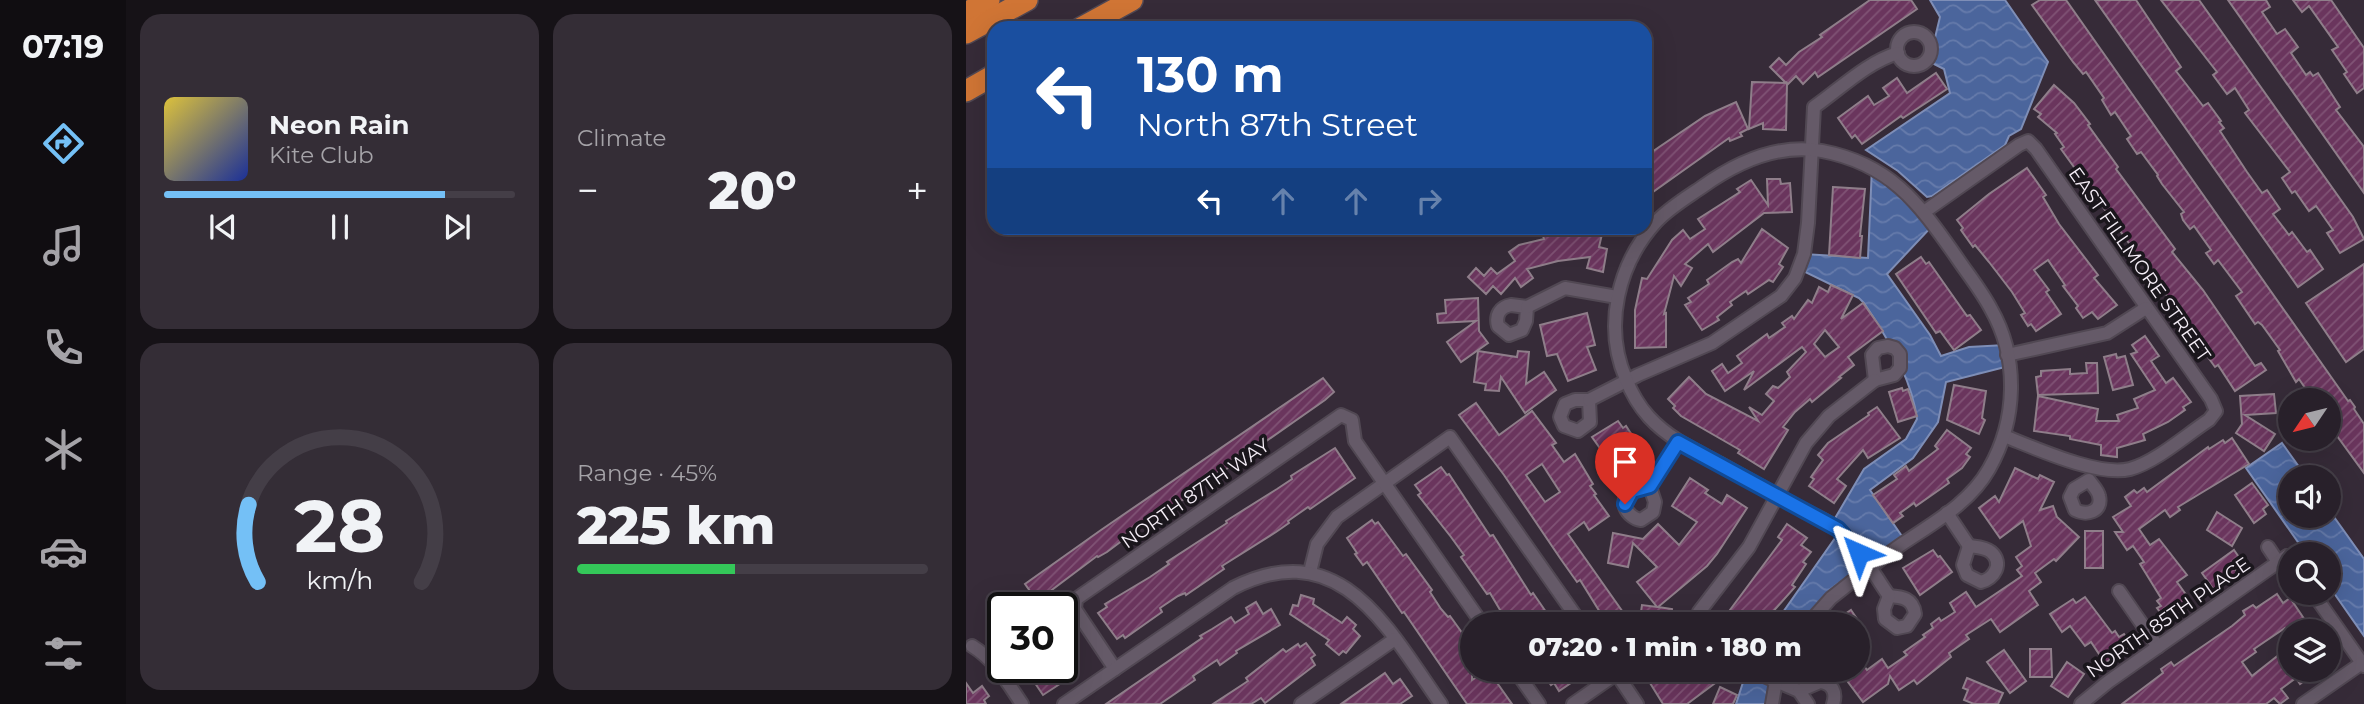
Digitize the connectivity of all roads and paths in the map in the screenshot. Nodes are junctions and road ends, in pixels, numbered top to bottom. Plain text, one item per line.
1 (989, 0) edge
2 (1027, 0) edge
3 (1132, 0) edge
4 (966, 13) edge
5 (988, 21) edge
6 (1094, 21) edge
7 (987, 22) edge
8 (966, 33) edge
9 (1898, 53) dead end
10 (987, 79) edge
11 (966, 91) edge
12 (1812, 150) junction
13 (1924, 212) junction
14 (1652, 227) edge
15 (1645, 235) edge
16 (1617, 297) junction
17 (1527, 307) dead end
18 (2146, 307) junction
19 (2007, 355) junction
20 (1875, 380) dead end
21 (1626, 381) junction
22 (1589, 400) dead end
23 (2004, 436) junction
24 (1678, 442) junction
25 (1384, 483) junction
26 (1650, 486) dead end
27 (1777, 495) junction
28 (1947, 513) junction
29 (1969, 546) dead end
30 (2268, 548) dead end
31 (2278, 555) edge
32 (2278, 565) edge
33 (1870, 568) junction
34 (1310, 572) junction
35 (2119, 591) dead end
36 (1889, 596) dead end
37 (2321, 605) edge
38 (1474, 612) edge
39 (1573, 612) edge
40 (1699, 612) edge
41 (1819, 612) edge
42 (1395, 639) junction
43 (972, 646) dead end
44 (2158, 647) junction
45 (2363, 664) edge
46 (1115, 669) junction
47 (1523, 682) edge
48 (1602, 682) edge
49 (1622, 682) edge
50 (1778, 682) edge
51 (1787, 682) edge
52 (1799, 691) junction
53 (1023, 704) edge
54 (1064, 704) edge
55 (1301, 704) edge
56 (1441, 704) edge
57 (1539, 704) edge
58 (1573, 704) edge
59 (1637, 704) edge
60 (1772, 704) edge
61 (1808, 704) edge
62 (1833, 704) edge
63 (2081, 704) edge
64 (2303, 704) edge

1 - 4 highway
2 - 5 highway
3 - 6 highway
7 - 8 highway
9 - 12 street
10 - 11 highway
12 - 13 street
12 - 14 street
12 - 21 street
13 - 18 street, EAST FILLMORE STREET
13 - 19 street
15 - 16 street
16 - 17 street
16 - 21 street
18 - 19 street
18 - 23 street, EAST FILLMORE STREET
19 - 23 street
20 - 27 street
21 - 22 street
21 - 24 street
23 - 28 street
24 - 26 street
24 - 27 street
25 - 34 street
25 - 38 street
25 - 39 street
25 - 46 street, NORTH 87TH WAY
27 - 33 street
27 - 40 street
28 - 29 street
28 - 33 street
30 - 31 street, NORTH 85TH PLACE
32 - 44 street, NORTH 85TH PLACE
33 - 36 street
33 - 41 street
34 - 42 street
34 - 46 street
35 - 44 street
37 - 45 street
42 - 55 street
42 - 56 street
43 - 53 street
44 - 63 street, NORTH 85TH PLACE
45 - 64 street
46 - 54 street
47 - 57 street
48 - 58 street
49 - 59 street
50 - 60 street
51 - 52 street
52 - 61 street
52 - 62 street

